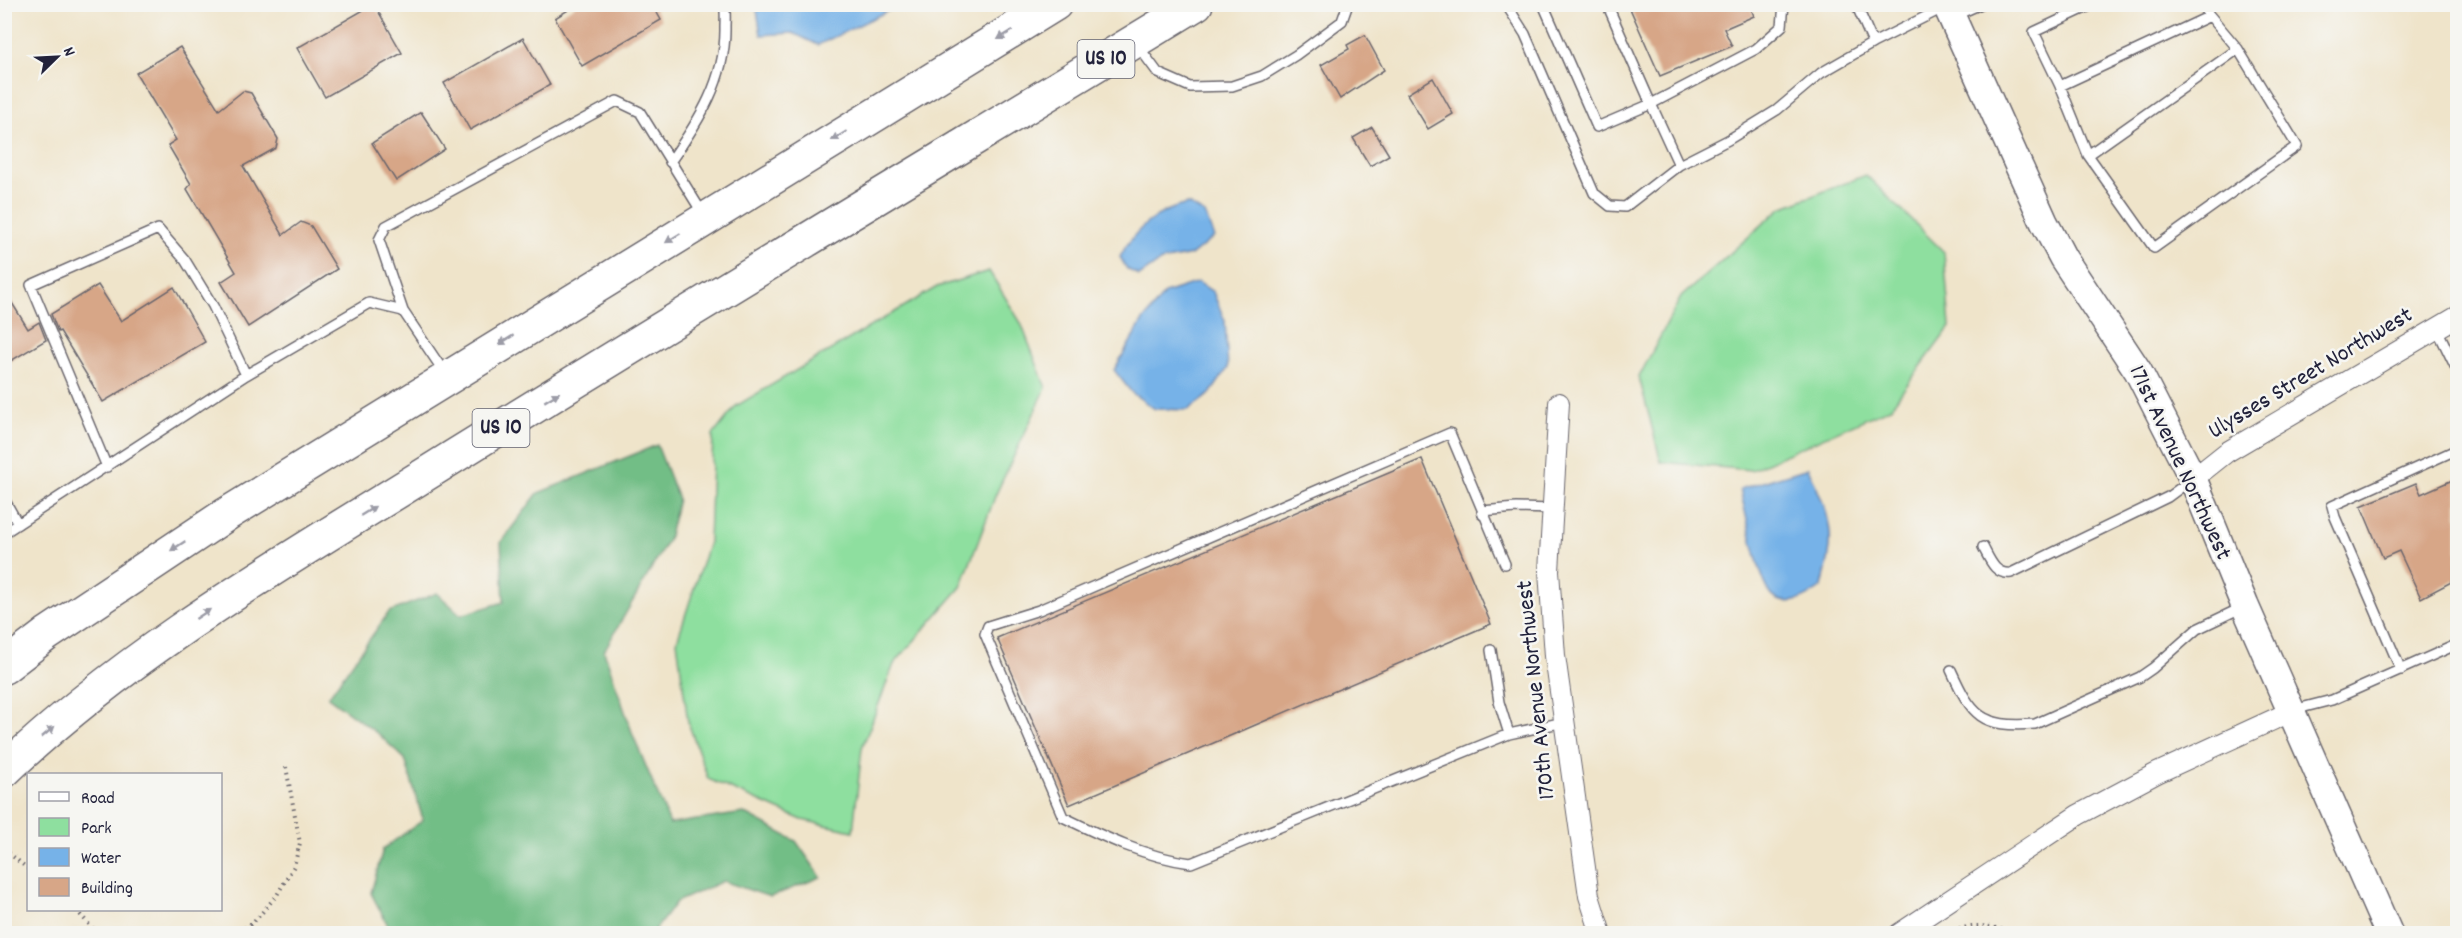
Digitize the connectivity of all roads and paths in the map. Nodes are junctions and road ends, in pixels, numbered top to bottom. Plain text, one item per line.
1 (724, 4) edge
2 (1055, 4) edge
3 (1196, 4) edge
4 (1506, 4) edge
5 (1544, 4) edge
6 (1607, 4) edge
7 (1784, 4) edge
8 (1856, 4) edge
9 (1981, 4) edge
10 (2094, 4) edge
11 (2200, 4) edge
12 (1349, 5) edge
13 (1948, 9) edge
14 (2210, 16) junction
15 (1135, 42) junction
16 (1873, 43) junction
17 (2238, 49) junction
18 (2060, 86) junction
19 (1651, 104) junction
20 (2088, 155) junction
21 (670, 162) junction
22 (1679, 165) junction
23 (705, 218) junction
24 (403, 310) junction
25 (2457, 316) edge
26 (2437, 329) junction
27 (2457, 372) edge
28 (246, 375) junction
29 (447, 377) junction
30 (1559, 404) dead end
31 (2457, 449) edge
32 (107, 466) junction
33 (2193, 479) junction
34 (4, 499) edge
35 (1554, 509) junction
36 (1482, 511) junction
37 (18, 524) junction
38 (4, 533) edge
39 (1983, 547) dead end
40 (1505, 564) dead end
41 (2245, 606) junction
42 (2457, 644) edge
43 (1491, 650) dead end
44 (4, 667) edge
45 (1951, 670) dead end
46 (2401, 670) junction
47 (2292, 711) junction
48 (1564, 722) junction
49 (1509, 734) junction
50 (286, 767) dead end
51 (4, 771) edge
52 (4, 849) edge
53 (27, 868) edge
54 (78, 911) edge
55 (98, 933) edge
56 (234, 933) edge
57 (1601, 933) edge
58 (1899, 933) edge
59 (1948, 933) edge
60 (2015, 933) edge
61 (2389, 933) edge

1 - 21 lane
2 -> 23 highway
3 - 15 highway, US 10
4 - 22 lane
5 - 19 lane
6 - 19 lane
7 - 19 lane
8 - 16 lane
9 - 13 lane
10 - 18 lane
11 - 14 lane
12 - 15 lane
13 - 16 lane
13 - 33 street, 171st Avenue Northwest
14 - 17 lane
14 - 18 lane
51 -> 15 highway, US 10
16 - 22 lane
17 - 20 lane
17 - 20 lane
18 - 20 lane
19 - 22 lane
21 - 23 lane
21 - 24 lane
23 -> 29 highway
24 - 28 lane
24 - 29 lane
25 - 26 street, Ulysses Street Northwest
26 - 27 lane
26 - 33 street, Ulysses Street Northwest
28 - 32 lane
28 - 32 lane
29 -> 44 highway
30 - 35 street, 170th Avenue Northwest
31 - 46 lane
32 - 37 lane
33 - 39 lane
33 - 41 street, 171st Avenue Northwest
34 - 37 lane
35 - 36 lane
35 - 48 street, 170th Avenue Northwest
36 - 40 lane
36 - 49 lane
37 - 38 lane
41 - 45 lane
41 - 47 street, 171st Avenue Northwest
42 - 46 lane
43 - 49 lane
46 - 47 lane
47 - 58 street
47 - 61 street, 171st Avenue Northwest
48 - 49 lane
48 - 57 street, 170th Avenue Northwest
50 - 56 path
52 - 53 path
54 - 55 path
59 - 60 path

